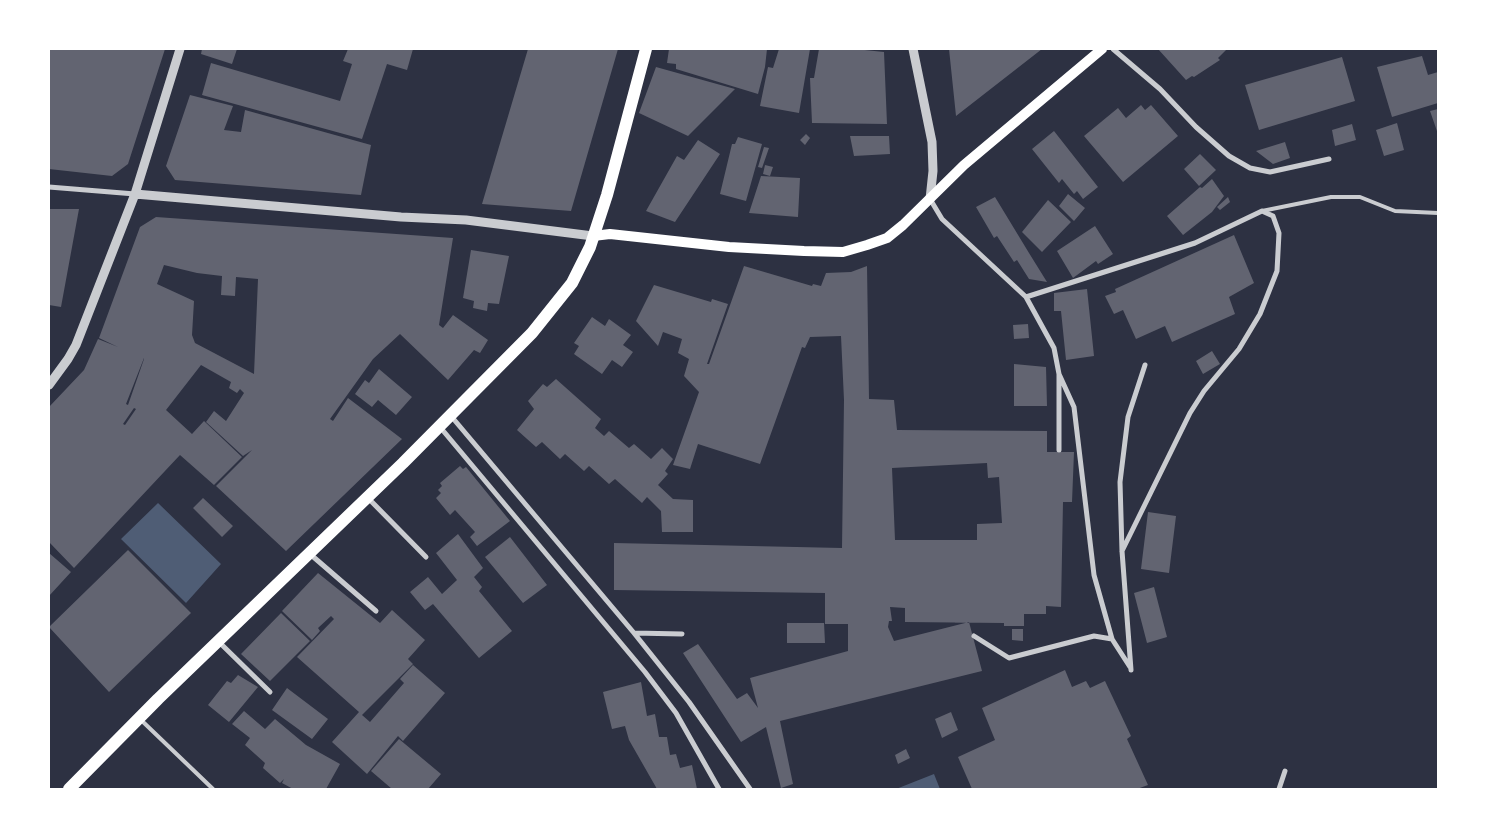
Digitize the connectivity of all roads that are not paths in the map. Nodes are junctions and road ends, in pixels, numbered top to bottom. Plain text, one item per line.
1 (180, 49) edge
2 (646, 49) edge
3 (914, 49) edge
4 (1102, 49) edge
5 (1114, 49) edge
6 (1329, 159) dead end
7 (49, 187) edge
8 (135, 194) junction
9 (930, 199) junction
10 (1262, 212) junction
11 (1438, 213) edge
12 (593, 236) junction
13 (1026, 297) junction
14 (1145, 364) dead end
15 (1059, 374) junction
16 (49, 385) edge
17 (451, 416) junction
18 (440, 426) junction
19 (1059, 450) dead end
20 (367, 498) junction
21 (1122, 551) junction
22 (309, 554) junction
23 (426, 556) dead end
24 (376, 611) dead end
25 (634, 633) junction
26 (682, 634) dead end
27 (974, 636) dead end
28 (1112, 639) junction
29 (218, 642) junction
30 (270, 692) dead end
31 (140, 718) junction
32 (1285, 771) dead end
33 (69, 789) edge
34 (212, 789) edge
35 (719, 789) edge
36 (750, 789) edge
37 (1279, 789) edge

1 - 8 street
2 - 12 main road
3 - 9 street
4 - 9 main road
5 - 6 street
7 - 8 street
8 - 12 street
8 - 16 street
9 - 12 main road
9 - 13 street
10 - 11 lane
10 - 13 street
10 - 21 street
12 - 17 main road
13 - 15 street
14 - 21 street
15 - 19 street
15 - 28 street
17 - 18 main road
17 - 25 street
18 - 20 main road
18 - 35 street
20 - 22 main road
20 - 23 street
21 - 28 street
22 - 24 street
22 - 29 main road
25 - 26 street
25 - 36 street
27 - 28 street
29 - 30 street
29 - 31 main road
31 - 33 main road
31 - 34 lane
32 - 37 street

